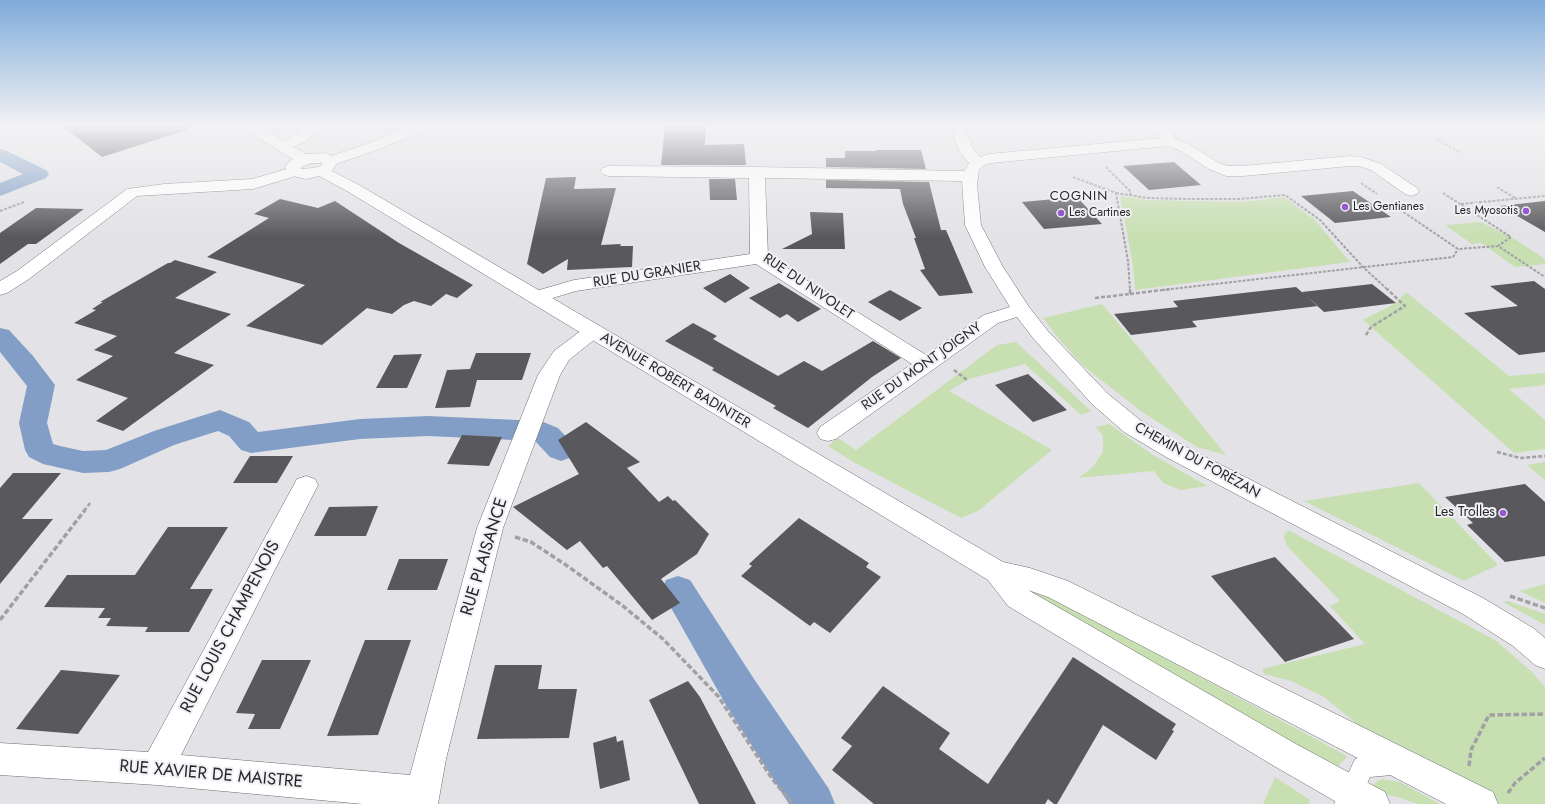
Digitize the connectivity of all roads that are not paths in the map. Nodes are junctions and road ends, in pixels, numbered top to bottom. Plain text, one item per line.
1 (297, 163) edge
2 (334, 163) edge
3 (971, 163) edge
4 (984, 163) edge
5 (1209, 163) edge
6 (1346, 163) edge
7 (1363, 163) edge
8 (300, 166) junction
9 (325, 166) junction
10 (974, 169) junction
11 (608, 171) dead end
12 (758, 172) junction
13 (1411, 191) dead end
14 (758, 258) junction
15 (0, 289) edge
16 (536, 297) junction
17 (1021, 310) junction
18 (593, 331) junction
19 (926, 364) junction
20 (828, 433) dead end
21 (306, 485) dead end
22 (998, 572) junction
23 (1534, 637) edge
24 (1545, 656) edge
25 (0, 759) edge
26 (1399, 763) junction
27 (157, 769) junction
28 (422, 799) edge
29 (1357, 800) edge
30 (1483, 800) edge

1 - 8 street
2 - 9 street
3 - 10 street
4 - 10 street
5 - 6 street
7 - 13 street
8 - 9 street
8 - 15 street
9 - 16 street, AVENUE ROBERT BADINTER
10 - 12 street
10 - 17 street, CHEMIN DU FORÉZAN
11 - 12 street
12 - 14 street, RUE DU NIVOLET
14 - 16 street, RUE DU GRANIER
14 - 19 street, RUE DU NIVOLET
16 - 18 street, AVENUE ROBERT BADINTER
17 - 19 street, RUE DU MONT JOIGNY
17 - 23 street, CHEMIN DU FORÉZAN
18 - 22 street, AVENUE ROBERT BADINTER
18 - 28 street, RUE PLAISANCE
19 - 20 street, RUE DU MONT JOIGNY
21 - 27 street, RUE LOUIS CHAMPENOIS
22 - 26 street
22 - 29 street
23 - 24 street, CHEMIN DU FORÉZAN
25 - 27 street, RUE XAVIER DE MAISTRE
26 - 29 lane
26 - 30 street
27 - 28 street, RUE XAVIER DE MAISTRE

